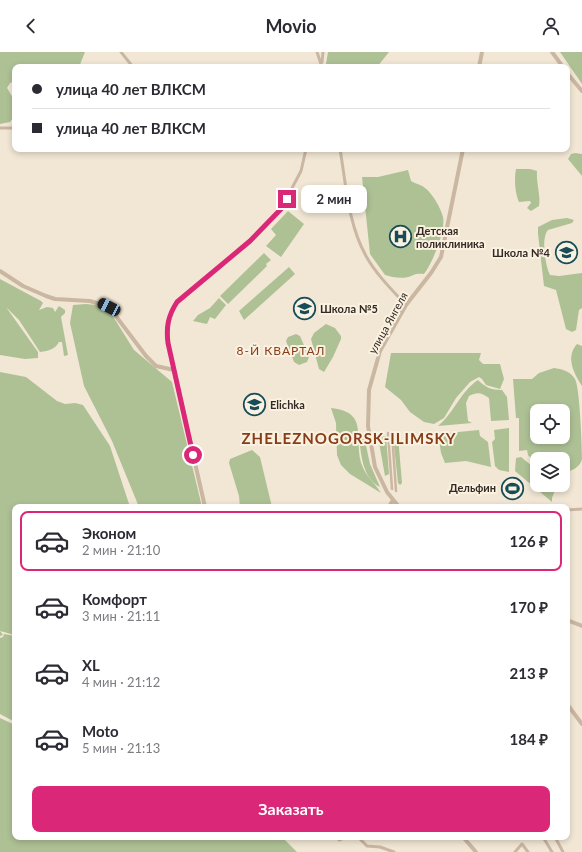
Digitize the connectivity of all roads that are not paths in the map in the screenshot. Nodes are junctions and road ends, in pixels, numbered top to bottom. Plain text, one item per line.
1 (121, 52) edge
2 (317, 52) edge
3 (323, 52) edge
4 (482, 52) edge
5 (552, 52) edge
6 (131, 64) edge
7 (322, 64) edge
8 (322, 64) edge
9 (480, 64) edge
10 (561, 64) edge
11 (570, 77) edge
12 (582, 91) edge
13 (0, 128) edge
14 (12, 128) edge
15 (305, 152) edge
16 (341, 152) edge
17 (462, 152) edge
18 (0, 271) edge
19 (406, 305) junction
20 (174, 370) junction
21 (388, 433) dead end
22 (392, 433) dead end
23 (392, 489) dead end
24 (396, 491) dead end
25 (393, 500) junction
26 (204, 504) edge
27 (391, 504) edge
28 (397, 504) edge
29 (582, 509) edge
30 (570, 510) edge
31 (570, 621) edge
32 (582, 626) edge
33 (570, 708) edge
34 (582, 724) edge
35 (361, 840) edge
36 (466, 840) edge
37 (545, 840) edge
38 (557, 840) edge
39 (394, 852) edge
40 (476, 852) edge
41 (516, 852) edge
42 (528, 852) edge
43 (552, 852) edge
44 (563, 852) edge

1 - 6 street
2 - 7 street
3 - 8 street
4 - 9 street
5 - 10 street
11 - 12 street
13 - 14 street
15 - 20 street
16 - 19 street
17 - 19 street, улица Янгеля
18 - 20 street
19 - 25 street, улица Янгеля
20 - 26 street
21 - 23 street
22 - 24 street
25 - 27 street
25 - 28 street, улица Янгеля
29 - 30 street
31 - 32 street
33 - 34 street
35 - 39 street
36 - 40 street
37 - 43 street
38 - 44 street
41 - 42 street

